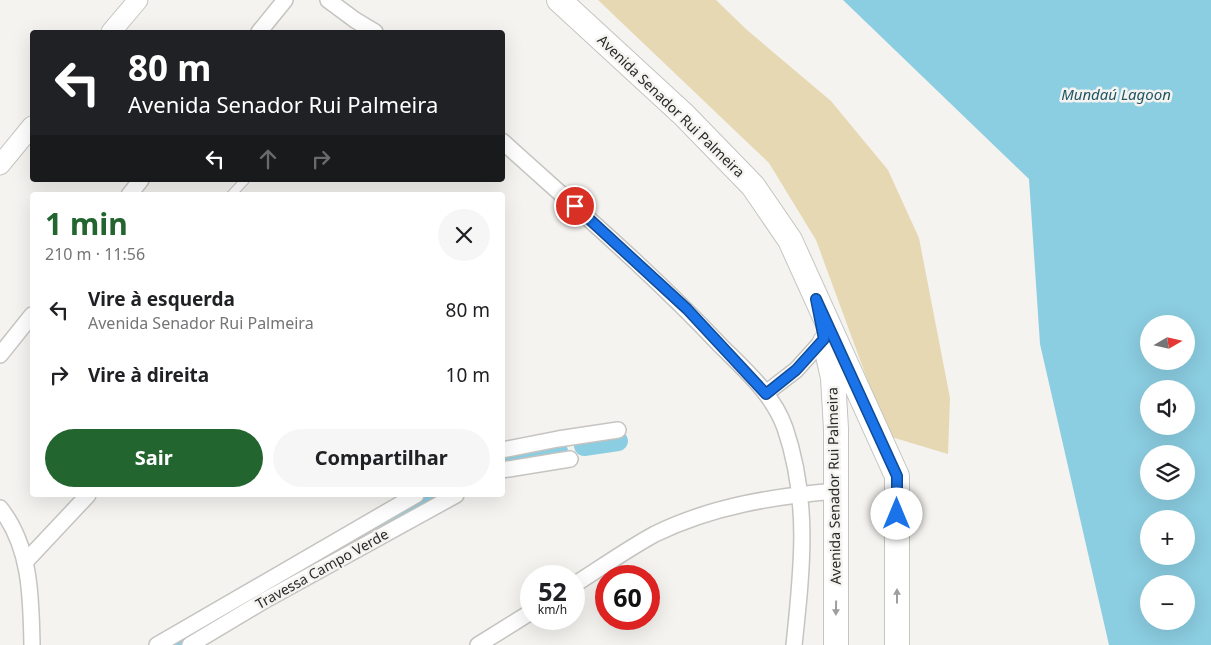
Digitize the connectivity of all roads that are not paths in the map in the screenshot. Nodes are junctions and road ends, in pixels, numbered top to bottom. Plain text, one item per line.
1 (138, 0) edge
2 (285, 0) edge
3 (328, 0) edge
4 (559, 0) edge
5 (113, 30) edge
6 (261, 30) edge
7 (372, 30) edge
8 (30, 128) edge
9 (505, 144) edge
10 (0, 165) edge
11 (139, 182) edge
12 (243, 182) edge
13 (131, 192) edge
14 (234, 192) edge
15 (816, 299) junction
16 (30, 317) edge
17 (824, 339) junction
18 (0, 355) edge
19 (766, 394) junction
20 (618, 430) dead end
21 (505, 449) edge
22 (570, 460) dead end
23 (505, 470) edge
24 (837, 490) junction
25 (800, 494) junction
26 (86, 497) edge
27 (413, 497) edge
28 (452, 497) edge
29 (0, 508) edge
30 (26, 561) junction
31 (585, 578) edge
32 (520, 619) edge
33 (32, 645) edge
34 (157, 645) edge
35 (190, 645) edge
36 (478, 645) edge
37 (794, 645) edge
38 (836, 645) edge
39 (897, 645) edge

1 - 5 street
2 - 6 street
3 - 7 street
4 - 15 main road, Avenida Senador Rui Palmeira
8 - 10 street
9 - 19 street
11 - 13 street
12 - 14 lane
15 - 17 main road, Avenida Senador Rui Palmeira
39 -> 15 main road, Avenida Senador Rui Palmeira
16 - 18 street
17 - 19 street
17 - 24 main road, Avenida Senador Rui Palmeira
19 - 25 street
20 - 21 street
22 - 23 street
24 - 25 street
24 -> 38 main road, Avenida Senador Rui Palmeira
25 - 31 street
25 - 37 street
26 - 30 street
27 - 34 street
28 - 35 street, Travessa Campo Verde
29 - 30 street
30 - 33 street
32 - 36 street

